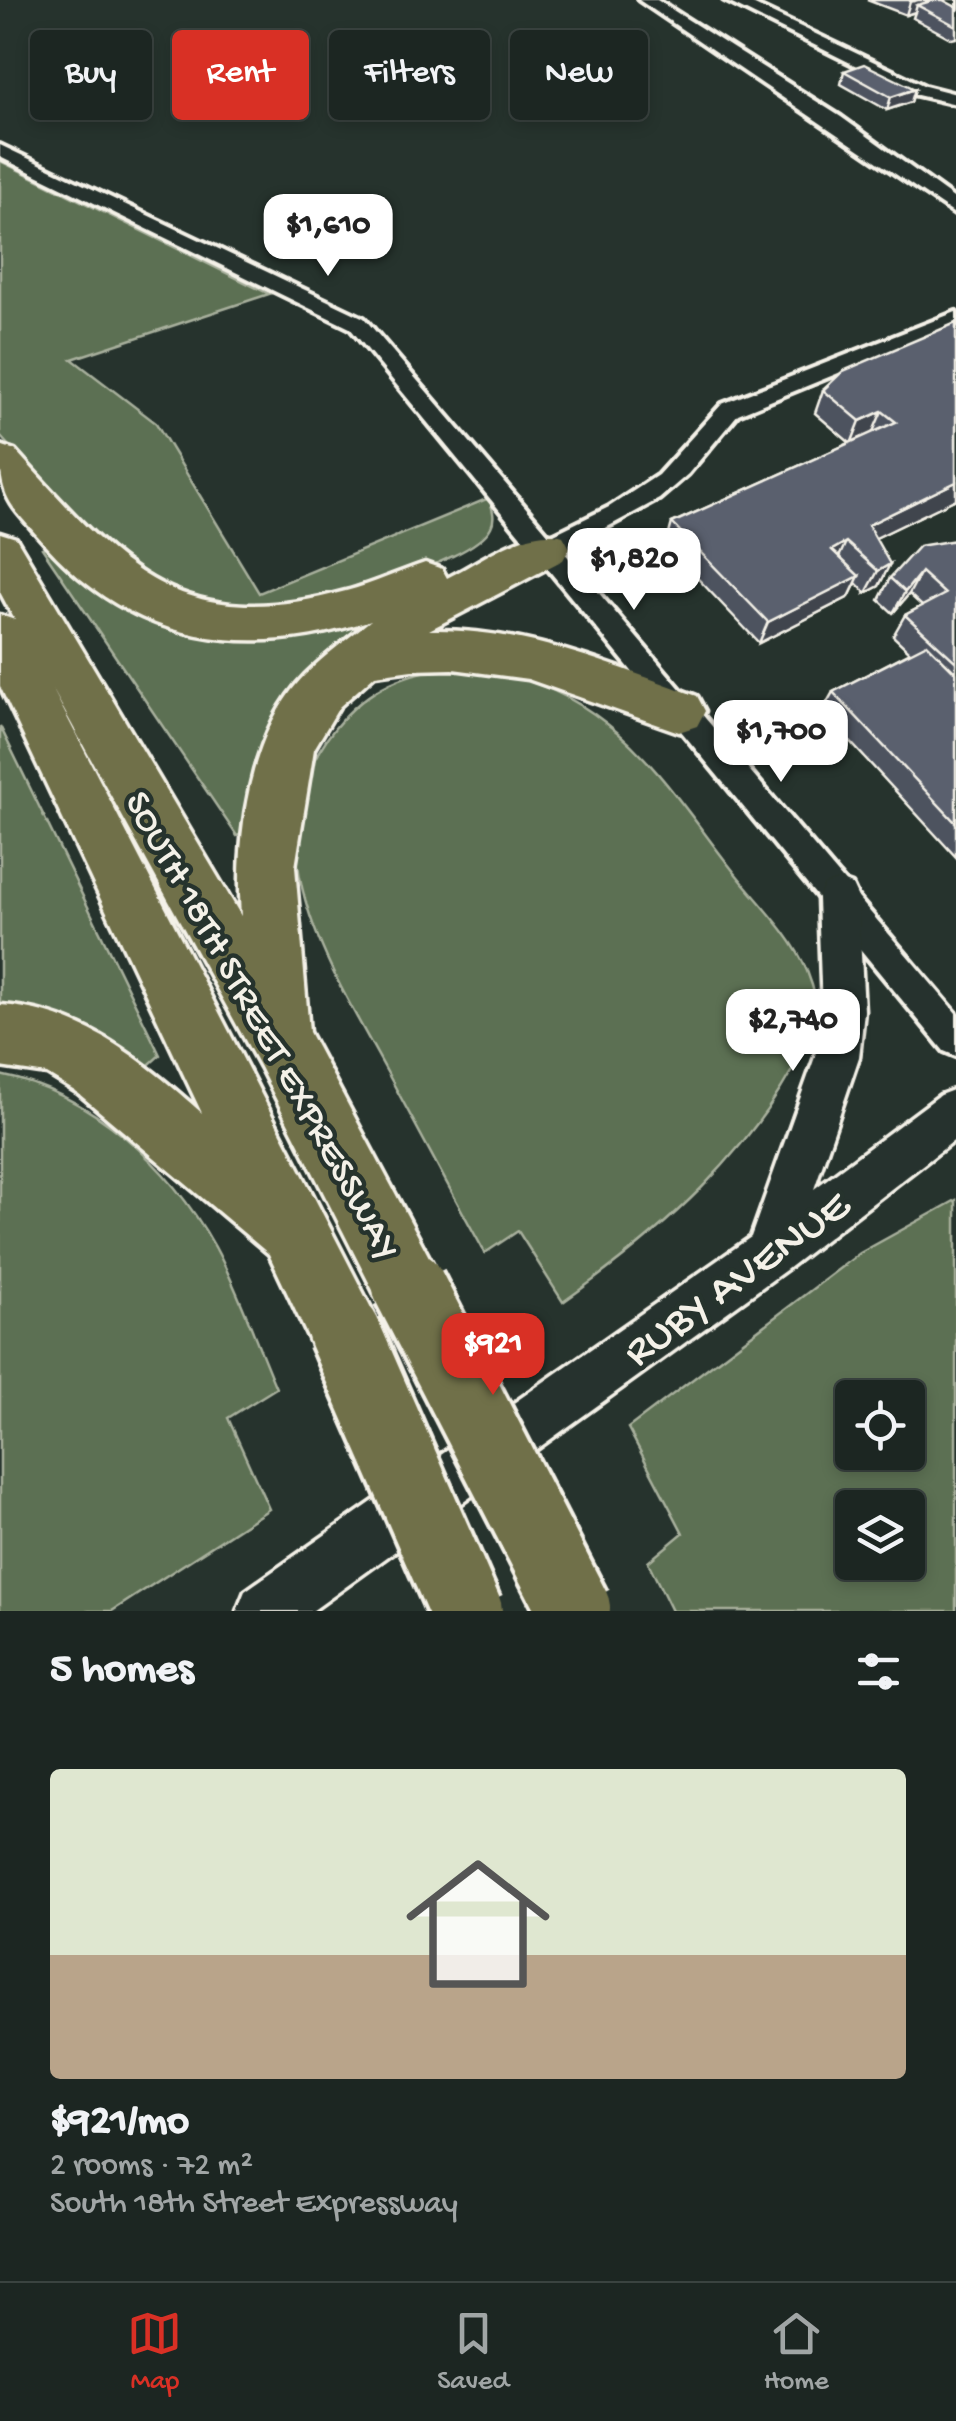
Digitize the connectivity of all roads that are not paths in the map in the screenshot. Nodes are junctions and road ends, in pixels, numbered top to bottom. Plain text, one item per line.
1 (647, 0) edge
2 (732, 0) edge
3 (956, 100) edge
4 (0, 150) edge
5 (956, 208) edge
6 (956, 318) edge
7 (0, 460) edge
8 (547, 548) junction
9 (0, 550) edge
10 (0, 634) edge
11 (356, 658) junction
12 (679, 711) junction
13 (838, 898) junction
14 (0, 1036) edge
15 (956, 1039) edge
16 (282, 1046) junction
17 (956, 1111) edge
18 (301, 1240) junction
19 (770, 1252) junction
20 (575, 1610) edge
21 (265, 1611) edge
22 (466, 1611) edge

1 - 5 street
2 - 3 street
4 - 8 street
6 - 8 street
7 - 8 highway
8 - 11 highway
8 - 12 street
9 - 16 highway, SOUTH 18TH STREET EXPRESSWAY
10 - 18 highway, SOUTH 18TH STREET EXPRESSWAY
11 - 12 highway
11 - 16 highway
12 - 13 street
13 - 15 street
13 - 19 street
14 - 18 highway
16 - 20 highway, SOUTH 18TH STREET EXPRESSWAY, bridge
17 - 19 street, RUBY AVENUE
18 - 22 highway, SOUTH 18TH STREET EXPRESSWAY, bridge
19 - 21 street, RUBY AVENUE

